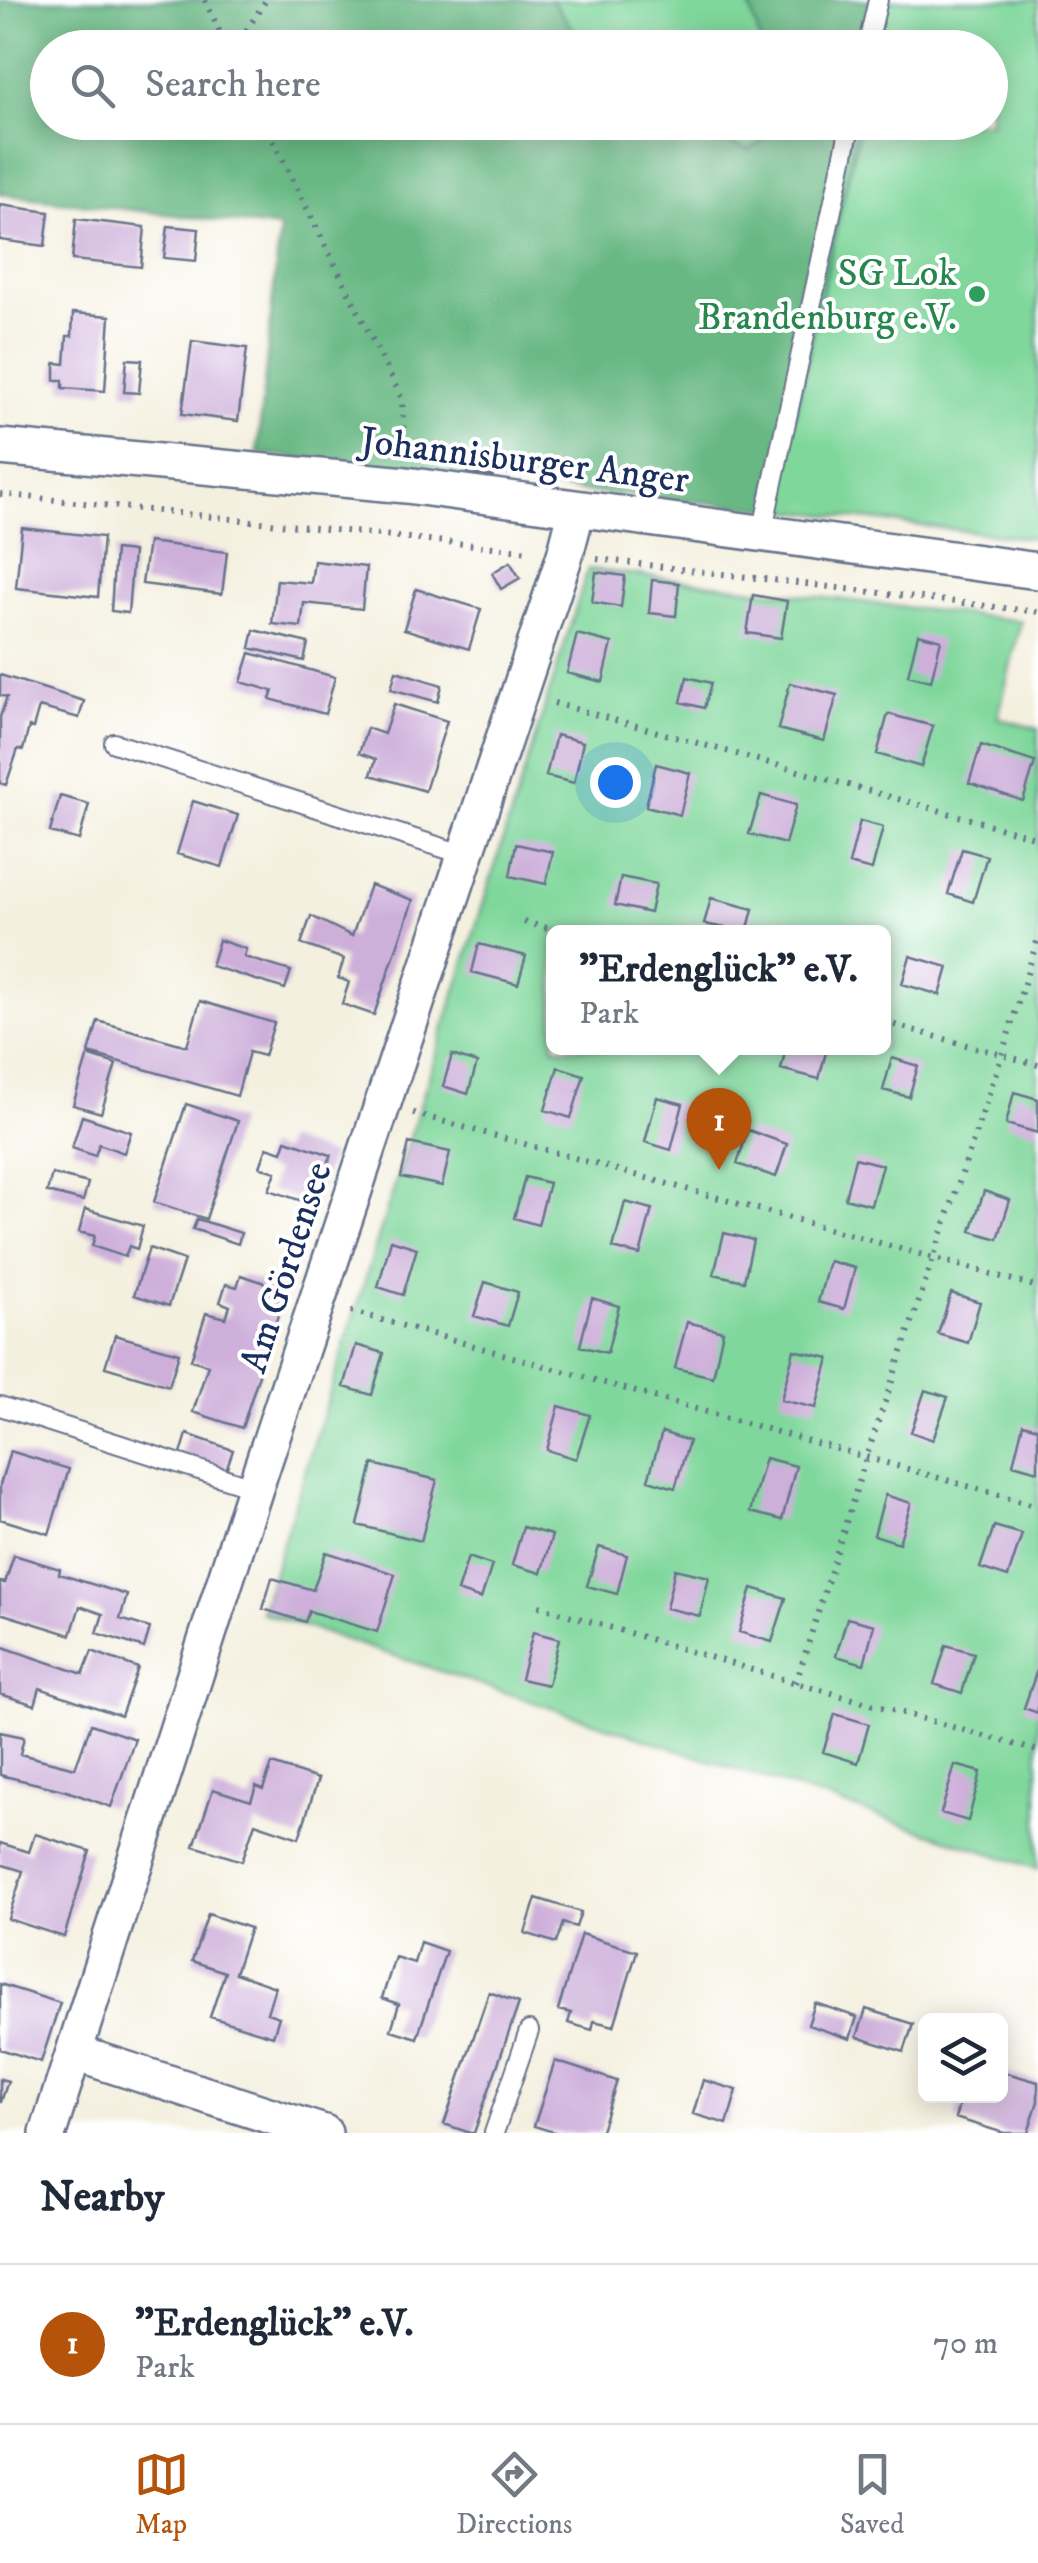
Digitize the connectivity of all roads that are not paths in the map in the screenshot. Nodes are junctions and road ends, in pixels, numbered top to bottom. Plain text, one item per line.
1 (878, 0) edge
2 (872, 30) edge
3 (847, 140) edge
4 (0, 447) edge
5 (577, 509) junction
6 (762, 532) junction
7 (1038, 571) edge
8 (114, 742) dead end
9 (465, 855) junction
10 (0, 1406) edge
11 (255, 1488) junction
12 (529, 2031) dead end
13 (74, 2053) junction
14 (48, 2133) edge
15 (324, 2133) edge
16 (494, 2133) edge

1 - 2 lane
3 - 6 lane
4 - 5 street, Johannisburger Anger
5 - 6 street, Johannisburger Anger
5 - 9 street, Am Gördensee
6 - 7 street, Johannisburger Anger
8 - 9 lane
9 - 11 street, Am Gördensee
10 - 11 lane
11 - 13 street, Am Gördensee
12 - 16 lane
13 - 14 street, Am Gördensee
13 - 15 street

